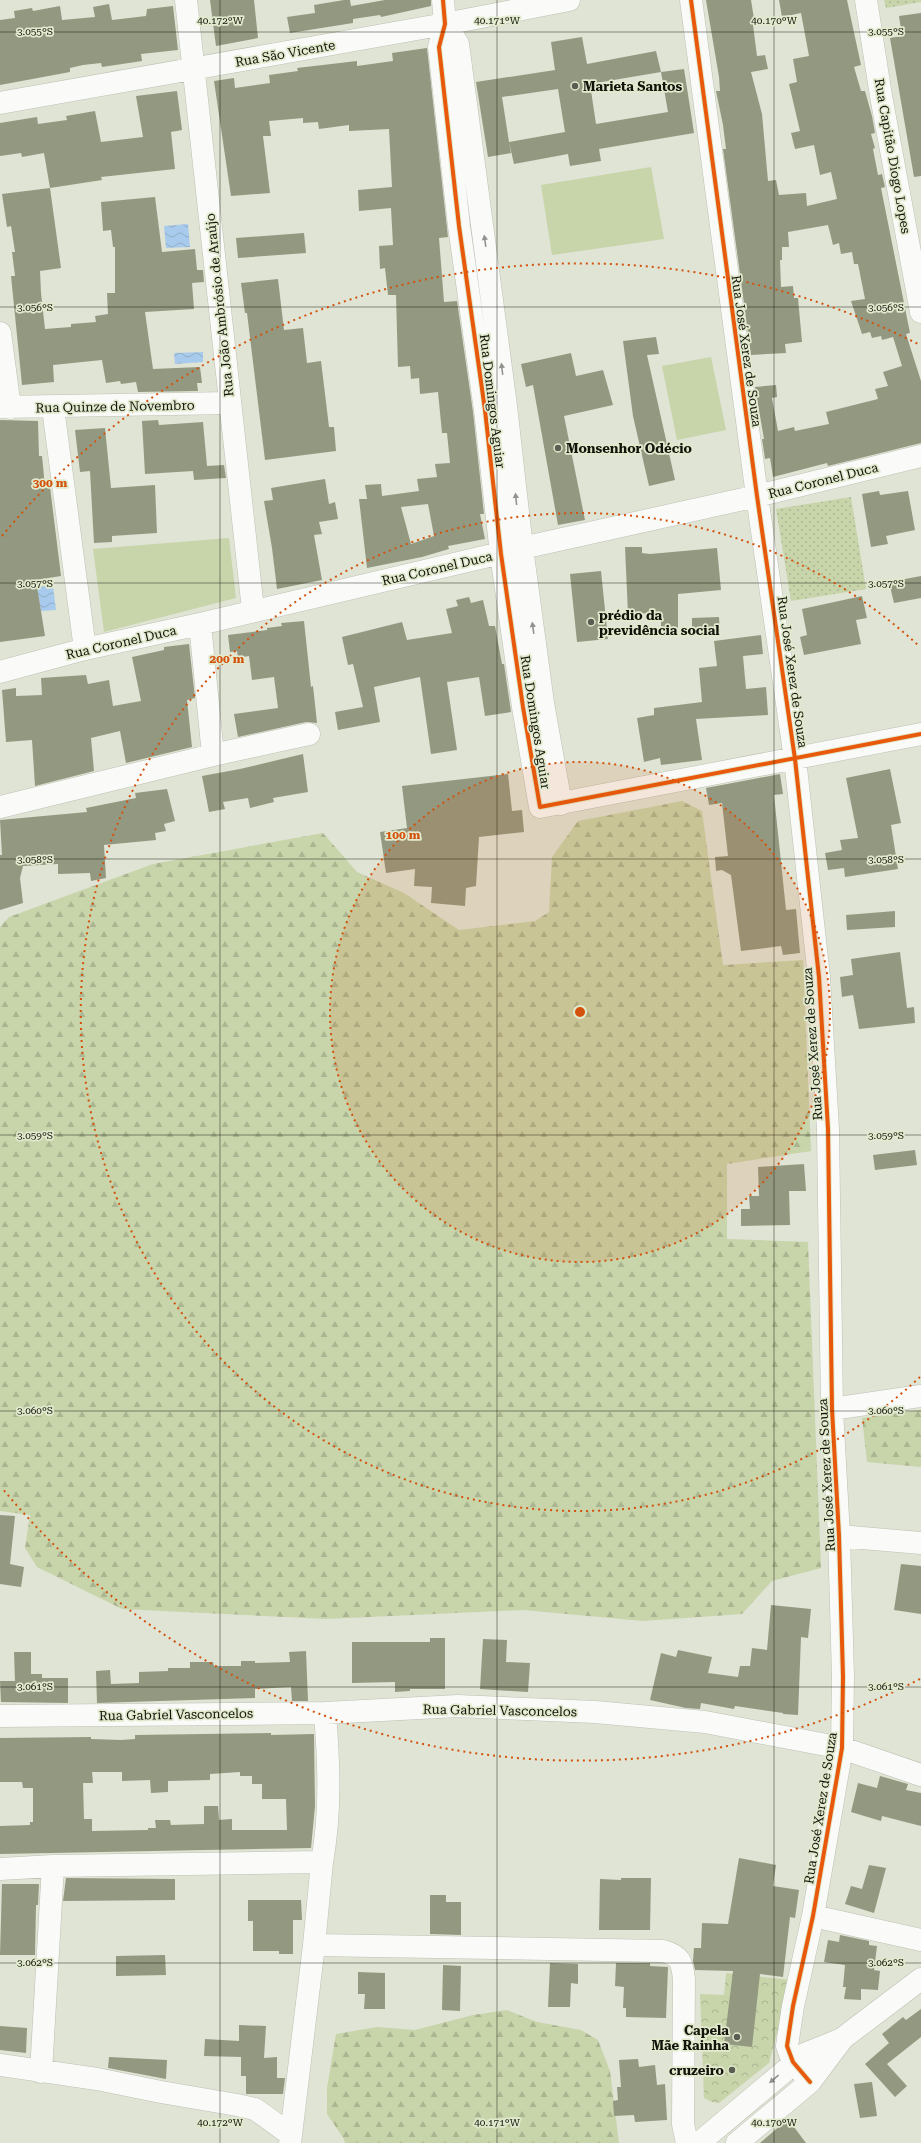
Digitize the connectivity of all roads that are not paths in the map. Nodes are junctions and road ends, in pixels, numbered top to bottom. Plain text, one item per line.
1 (186, 0) edge
2 (442, 0) edge
3 (569, 0) edge
4 (691, 0) edge
5 (866, 0) edge
6 (445, 24) junction
7 (193, 69) junction
8 (0, 103) edge
9 (457, 112) junction
10 (493, 301) junction
11 (471, 304) junction
12 (921, 312) edge
13 (0, 333) edge
14 (230, 403) junction
15 (506, 406) junction
16 (5, 407) edge
17 (54, 408) junction
18 (485, 410) junction
19 (921, 456) edge
20 (756, 496) junction
21 (522, 548) junction
22 (501, 554) junction
23 (253, 610) junction
24 (200, 624) junction
25 (85, 649) junction
26 (0, 672) edge
27 (533, 705) junction
28 (309, 734) dead end
29 (921, 734) edge
30 (213, 756) junction
31 (795, 759) junction
32 (0, 807) edge
33 (921, 1396) edge
34 (832, 1409) junction
35 (839, 1536) junction
36 (921, 1543) edge
37 (325, 1712) junction
38 (0, 1716) edge
39 (842, 1748) junction
40 (921, 1775) edge
41 (322, 1862) junction
42 (53, 1866) junction
43 (0, 1869) edge
44 (813, 1916) junction
45 (921, 1940) edge
46 (314, 1945) junction
47 (921, 1979) edge
48 (843, 2038) junction
49 (793, 2062) junction
50 (0, 2065) edge
51 (41, 2072) junction
52 (810, 2082) junction
53 (290, 2139) edge
54 (687, 2143) edge
55 (699, 2143) edge
56 (737, 2143) edge

1 - 7 street, Rua João Ambrósio de Araújo
2 - 6 street, Rua Domingos Aguiar
3 - 6 street, Rua São Vicente
4 - 20 street, Rua José Xerez de Souza
5 - 12 street, Rua Capitão Diogo Lopes
6 - 7 street, Rua São Vicente
6 - 9 street, Rua Domingos Aguiar
7 - 8 street, Rua São Vicente
7 - 14 street, Rua João Ambrósio de Araújo
10 -> 9 street, Rua Domingos Aguiar
9 - 11 street, Rua Domingos Aguiar
10 - 11 street
15 -> 10 street, Rua Domingos Aguiar
11 - 18 street, Rua Domingos Aguiar
13 - 16 street
14 - 17 street, Rua Quinze de Novembro
14 - 23 street, Rua João Ambrósio de Araújo
15 - 18 street
21 -> 15 street, Rua Domingos Aguiar
16 - 17 street, Rua Quinze de Novembro
17 - 25 street
18 - 22 street, Rua Domingos Aguiar
19 - 20 street, Rua Coronel Duca
20 - 21 street, Rua Coronel Duca
20 - 31 street, Rua José Xerez de Souza
21 - 22 street, Rua Coronel Duca
27 -> 21 street, Rua Domingos Aguiar
22 - 23 street, Rua Coronel Duca
22 - 27 street, Rua Domingos Aguiar
23 - 24 street, Rua Coronel Duca
24 - 25 street, Rua Coronel Duca
24 - 30 street
25 - 26 street, Rua Coronel Duca
27 - 31 street, Rua Domingos Aguiar
28 - 30 street
29 - 31 street
30 - 32 street
31 - 34 street, Rua José Xerez de Souza
33 - 34 street
34 - 35 street, Rua José Xerez de Souza
35 - 36 street
35 - 39 street, Rua José Xerez de Souza
37 - 38 street, Rua Gabriel Vasconcelos
37 - 39 street, Rua Gabriel Vasconcelos
37 - 41 street
39 - 40 street, Rua Gabriel Vasconcelos
39 - 44 street, Rua José Xerez de Souza
41 - 42 street
41 - 46 street
42 - 43 street
42 - 51 street
44 - 45 street
44 - 49 street, Rua José Xerez de Souza
46 - 53 street
46 - 54 street
47 - 48 street
48 - 49 street
48 - 52 street
49 - 52 street, Rua José Xerez de Souza
49 -> 55 street
50 - 51 street
51 - 53 street
52 - 56 street

